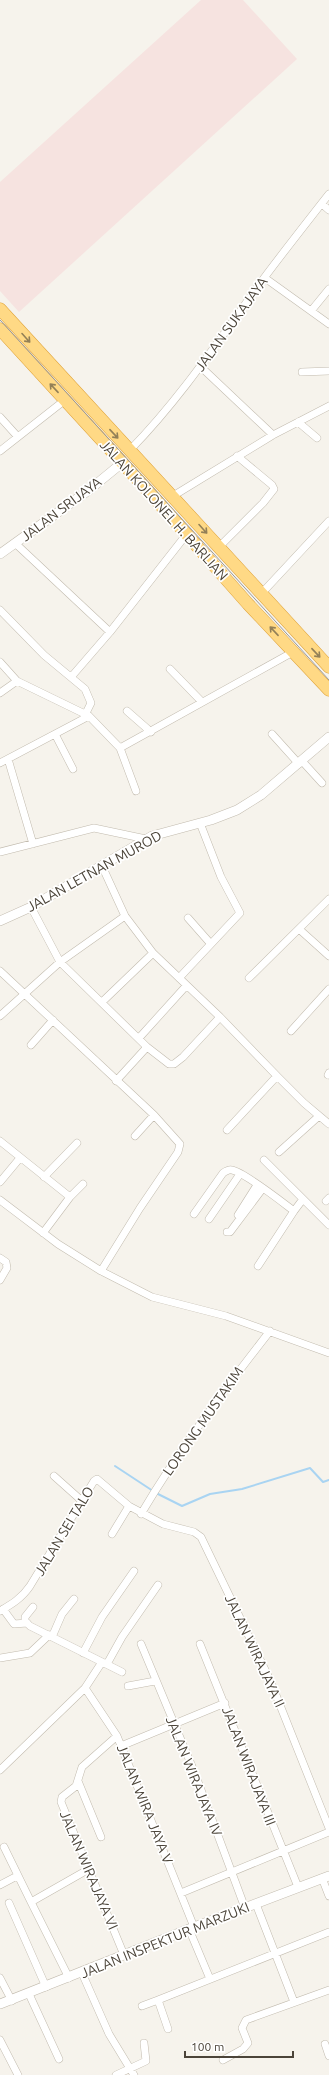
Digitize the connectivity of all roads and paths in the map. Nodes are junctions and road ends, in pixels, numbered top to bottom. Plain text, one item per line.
1 (329, 194) edge
2 (322, 204) junction
3 (329, 210) edge
4 (265, 278) junction
5 (329, 289) edge
6 (0, 309) edge
7 (311, 310) junction
8 (329, 324) edge
9 (0, 329) edge
10 (201, 367) junction
11 (329, 371) edge
12 (302, 372) dead end
13 (65, 400) junction
14 (329, 406) edge
15 (0, 417) edge
16 (298, 422) junction
17 (273, 435) junction
18 (18, 437) junction
19 (317, 438) dead end
20 (130, 450) junction
21 (0, 451) edge
22 (237, 456) junction
23 (122, 463) junction
24 (173, 496) junction
25 (329, 521) edge
26 (186, 535) junction
27 (16, 544) junction
28 (220, 547) junction
29 (0, 554) edge
30 (261, 594) junction
31 (0, 610) edge
32 (110, 632) junction
33 (293, 652) junction
34 (0, 662) edge
35 (329, 667) edge
36 (170, 669) dead end
37 (72, 676) junction
38 (17, 681) junction
39 (329, 690) edge
40 (0, 693) edge
41 (202, 702) junction
42 (127, 711) dead end
43 (87, 715) junction
44 (151, 732) junction
45 (55, 734) junction
46 (272, 734) dead end
47 (329, 737) edge
48 (120, 748) junction
49 (8, 759) junction
50 (300, 762) junction
51 (0, 763) edge
52 (73, 769) dead end
53 (322, 783) dead end
54 (136, 791) dead end
55 (200, 822) junction
56 (146, 839) junction
57 (33, 844) junction
58 (0, 852) edge
59 (102, 866) junction
60 (329, 899) edge
61 (31, 906) junction
62 (125, 916) junction
63 (188, 918) dead end
64 (0, 921) edge
65 (299, 929) junction
66 (210, 943) junction
67 (153, 953) junction
68 (329, 956) edge
69 (60, 962) junction
70 (0, 971) edge
71 (179, 978) junction
72 (249, 978) dead end
73 (186, 986) junction
74 (329, 989) edge
75 (24, 993) junction
76 (102, 1002) junction
77 (0, 1016) edge
78 (220, 1017) junction
79 (54, 1020) junction
80 (291, 1031) dead end
81 (139, 1038) junction
82 (31, 1045) dead end
83 (147, 1047) junction
84 (277, 1076) junction
85 (116, 1081) junction
86 (154, 1116) junction
87 (319, 1116) junction
88 (329, 1124) edge
89 (227, 1130) dead end
90 (134, 1136) dead end
91 (0, 1141) edge
92 (77, 1143) dead end
93 (279, 1152) dead end
94 (20, 1158) junction
95 (264, 1160) dead end
96 (240, 1174) junction
97 (44, 1177) junction
98 (0, 1182) edge
99 (83, 1184) dead end
100 (260, 1186) junction
101 (70, 1197) junction
102 (303, 1199) junction
103 (0, 1200) edge
104 (294, 1211) junction
105 (194, 1214) dead end
106 (209, 1219) dead end
107 (329, 1225) edge
108 (43, 1233) junction
109 (0, 1258) edge
110 (258, 1266) dead end
111 (100, 1270) junction
112 (0, 1280) edge
113 (270, 1331) junction
114 (329, 1353) edge
115 (54, 1476) dead end
116 (82, 1501) junction
117 (129, 1506) junction
118 (141, 1514) junction
119 (112, 1534) dead end
120 (134, 1571) dead end
121 (158, 1585) dead end
122 (74, 1599) dead end
123 (33, 1607) dead end
124 (1, 1610) edge
125 (27, 1623) junction
126 (51, 1636) junction
127 (140, 1644) dead end
128 (200, 1644) dead end
129 (83, 1653) junction
130 (0, 1658) edge
131 (104, 1663) junction
132 (122, 1672) dead end
133 (155, 1681) junction
134 (128, 1686) dead end
135 (85, 1688) junction
136 (225, 1704) junction
137 (175, 1725) junction
138 (117, 1736) junction
139 (122, 1746) junction
140 (0, 1770) edge
141 (78, 1781) junction
142 (329, 1828) edge
143 (329, 1832) edge
144 (102, 1837) dead end
145 (4, 1847) dead end
146 (283, 1852) junction
147 (89, 1869) junction
148 (232, 1873) junction
149 (18, 1876) junction
150 (326, 1877) edge
151 (0, 1885) edge
152 (298, 1887) junction
153 (181, 1893) junction
154 (329, 1896) edge
155 (31, 1902) junction
156 (9, 1903) dead end
157 (256, 1904) junction
158 (245, 1908) junction
159 (192, 1928) junction
160 (329, 1932) edge
161 (275, 1954) junction
162 (124, 1955) junction
163 (82, 1973) junction
164 (0, 1978) edge
165 (69, 1978) junction
166 (210, 1979) junction
167 (46, 1987) junction
168 (329, 1990) edge
169 (29, 1994) junction
170 (158, 2000) junction
171 (12, 2001) junction
172 (294, 2002) junction
173 (0, 2004) edge
174 (142, 2006) dead end
175 (168, 2029) dead end
176 (0, 2040) edge
177 (144, 2043) dead end
178 (325, 2044) dead end
179 (329, 2056) edge
180 (59, 2059) dead end
181 (223, 2060) dead end
182 (132, 2072) edge
183 (18, 2075) edge
184 (116, 2075) edge

1 - 2 street, JALAN SUKAJAYA
2 - 3 street
2 - 4 street, JALAN SUKAJAYA
4 - 7 street
4 - 10 street, JALAN SUKAJAYA
5 - 7 street
6 -> 20 highway, JALAN KOLONEL H. BARLIAN
7 - 8 street
13 -> 9 highway, JALAN KOLONEL H. BARLIAN
10 - 17 street
10 - 20 street, JALAN SUKAJAYA
11 - 12 street
13 - 18 street
13 - 23 highway, JALAN KOLONEL H. BARLIAN
14 - 16 street
15 - 18 street
16 - 17 street
16 - 19 street
17 - 22 street
18 - 21 street
20 - 24 highway, JALAN KOLONEL H. BARLIAN
22 - 24 street
22 - 28 street
23 - 26 highway, JALAN KOLONEL H. BARLIAN
23 - 27 street, JALAN SRIJAYA
24 -> 28 highway, JALAN KOLONEL H. BARLIAN
25 - 30 street
26 - 32 street
33 -> 26 highway, JALAN KOLONEL H. BARLIAN
27 - 29 street, JALAN SRIJAYA
27 - 32 street
28 - 30 highway, JALAN KOLONEL H. BARLIAN
30 -> 35 highway, JALAN KOLONEL H. BARLIAN
31 - 37 street
32 - 37 street
33 - 39 highway, JALAN KOLONEL H. BARLIAN
33 - 41 street
34 - 38 street
36 - 41 street
37 - 43 street
38 - 40 street
38 - 43 street
41 - 44 street
42 - 44 street
43 - 45 street
43 - 48 street
44 - 48 street
45 - 49 street
45 - 52 street
46 - 50 street
47 - 50 street, JALAN LETNAN MUROD
48 - 54 street
49 - 51 street
49 - 57 street
50 - 53 street
50 - 55 street, JALAN LETNAN MUROD
55 - 56 street, JALAN LETNAN MUROD
55 - 66 street
56 - 57 street
56 - 59 street, JALAN LETNAN MUROD
57 - 58 street
59 - 61 street, JALAN LETNAN MUROD
59 - 62 street
60 - 65 street
61 - 64 street, JALAN LETNAN MUROD
61 - 69 street
62 - 67 street
62 - 69 street
63 - 66 street
65 - 68 street
65 - 72 street
66 - 71 street
67 - 71 street
67 - 76 street
69 - 75 street
69 - 76 street
70 - 75 street
71 - 73 street
73 - 78 street
73 - 81 street
74 - 80 street
75 - 77 street
75 - 79 street
76 - 81 street
78 - 83 street
78 - 84 street
79 - 82 street
79 - 85 street
81 - 83 street
83 - 85 street
84 - 87 street
84 - 89 street
85 - 86 street
86 - 90 street
86 - 111 street
87 - 88 street
87 - 93 street
91 - 94 street
92 - 97 street
94 - 97 street
94 - 98 street
95 - 102 street
96 - 100 street
96 - 105 street
96 - 106 street
97 - 101 street
99 - 101 street
100 - 100 street
100 - 104 street
101 - 108 street
102 - 104 street
102 - 107 street
103 - 108 street
104 - 110 street
108 - 111 street
109 - 112 street
111 - 113 street
113 - 114 street
113 - 118 street, LORONG MUSTAKIM
115 - 116 street
116 - 117 street, JALAN SEI TALO
116 - 124 street, JALAN SEI TALO
117 - 118 street, JALAN SEI TALO
117 - 119 street
118 - 142 street, JALAN WIRAJAYA II
120 - 129 street
121 - 131 street
122 - 126 street
123 - 125 street
124 - 125 street
125 - 126 street
126 - 129 street
126 - 130 street
127 - 133 street, JALAN WIRAJAYA IV
128 - 136 street, JALAN WIRAJAYA III
129 - 131 street
131 - 132 street
131 - 135 street
133 - 134 street
133 - 137 street, JALAN WIRAJAYA IV
135 - 138 street, JALAN WIRA JAYA V
135 - 140 street
136 - 137 street
136 - 146 street, JALAN WIRAJAYA III
137 - 139 street
137 - 148 street, JALAN WIRAJAYA IV
138 - 139 street, JALAN WIRA JAYA V
138 - 141 street, JALAN WIRAJAYA VI
139 - 153 street, JALAN WIRA JAYA V
141 - 144 street
141 - 147 street, JALAN WIRAJAYA VI
143 - 146 street
145 - 149 street
146 - 148 street
146 - 152 street, JALAN WIRAJAYA III
147 - 155 street
147 - 162 street, JALAN WIRAJAYA VI
148 - 153 street
148 - 158 street, JALAN WIRAJAYA IV
149 - 151 street
149 - 155 street
150 - 152 street, JALAN INSPEKTUR MARZUKI
150 - 154 street
152 - 157 street, JALAN INSPEKTUR MARZUKI
153 - 159 street, JALAN WIRA JAYA V
155 - 165 street
156 - 167 street
157 - 158 street, JALAN INSPEKTUR MARZUKI
157 - 161 street
158 - 159 street, JALAN INSPEKTUR MARZUKI
159 - 162 street, JALAN INSPEKTUR MARZUKI
159 - 166 street, JALAN WIRA JAYA V
160 - 161 street
161 - 166 street
161 - 172 street
162 - 163 street, JALAN INSPEKTUR MARZUKI
163 - 165 street, JALAN INSPEKTUR MARZUKI
163 - 182 street
164 - 171 street
165 - 167 street, JALAN INSPEKTUR MARZUKI
166 - 170 street
167 - 169 street, JALAN INSPEKTUR MARZUKI
168 - 172 street
169 - 171 street, JALAN INSPEKTUR MARZUKI
169 - 180 street
170 - 174 street
170 - 175 street
171 - 173 street, JALAN INSPEKTUR MARZUKI
172 - 181 street
176 - 183 street
177 - 182 street
178 - 179 street
182 - 184 street

